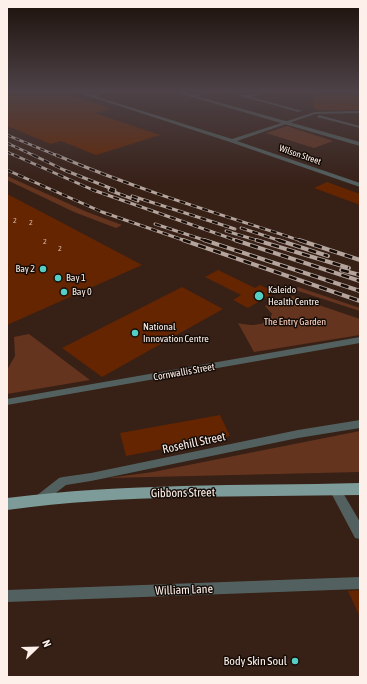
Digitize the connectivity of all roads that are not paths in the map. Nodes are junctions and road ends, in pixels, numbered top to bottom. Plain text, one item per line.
1 (175, 123) edge
2 (283, 123) edge
3 (289, 123) edge
4 (345, 123) edge
5 (360, 127) edge
6 (232, 141) junction
7 (360, 144) edge
8 (360, 185) edge
9 (360, 340) edge
10 (7, 402) edge
11 (360, 424) edge
12 (335, 489) junction
13 (360, 489) edge
14 (40, 499) junction
15 (7, 504) edge
16 (360, 534) edge
17 (360, 583) edge
18 (7, 596) edge

1 - 6 street, Wilson Street
2 - 6 street
3 - 7 street
4 - 5 street
6 - 8 street, Wilson Street
9 - 10 street, Cornwallis Street
11 - 14 street, Rosehill Street
12 - 13 main road, Gibbons Street
12 - 14 main road, Gibbons Street
12 - 16 street
14 - 15 main road, Gibbons Street
17 - 18 street, William Lane

